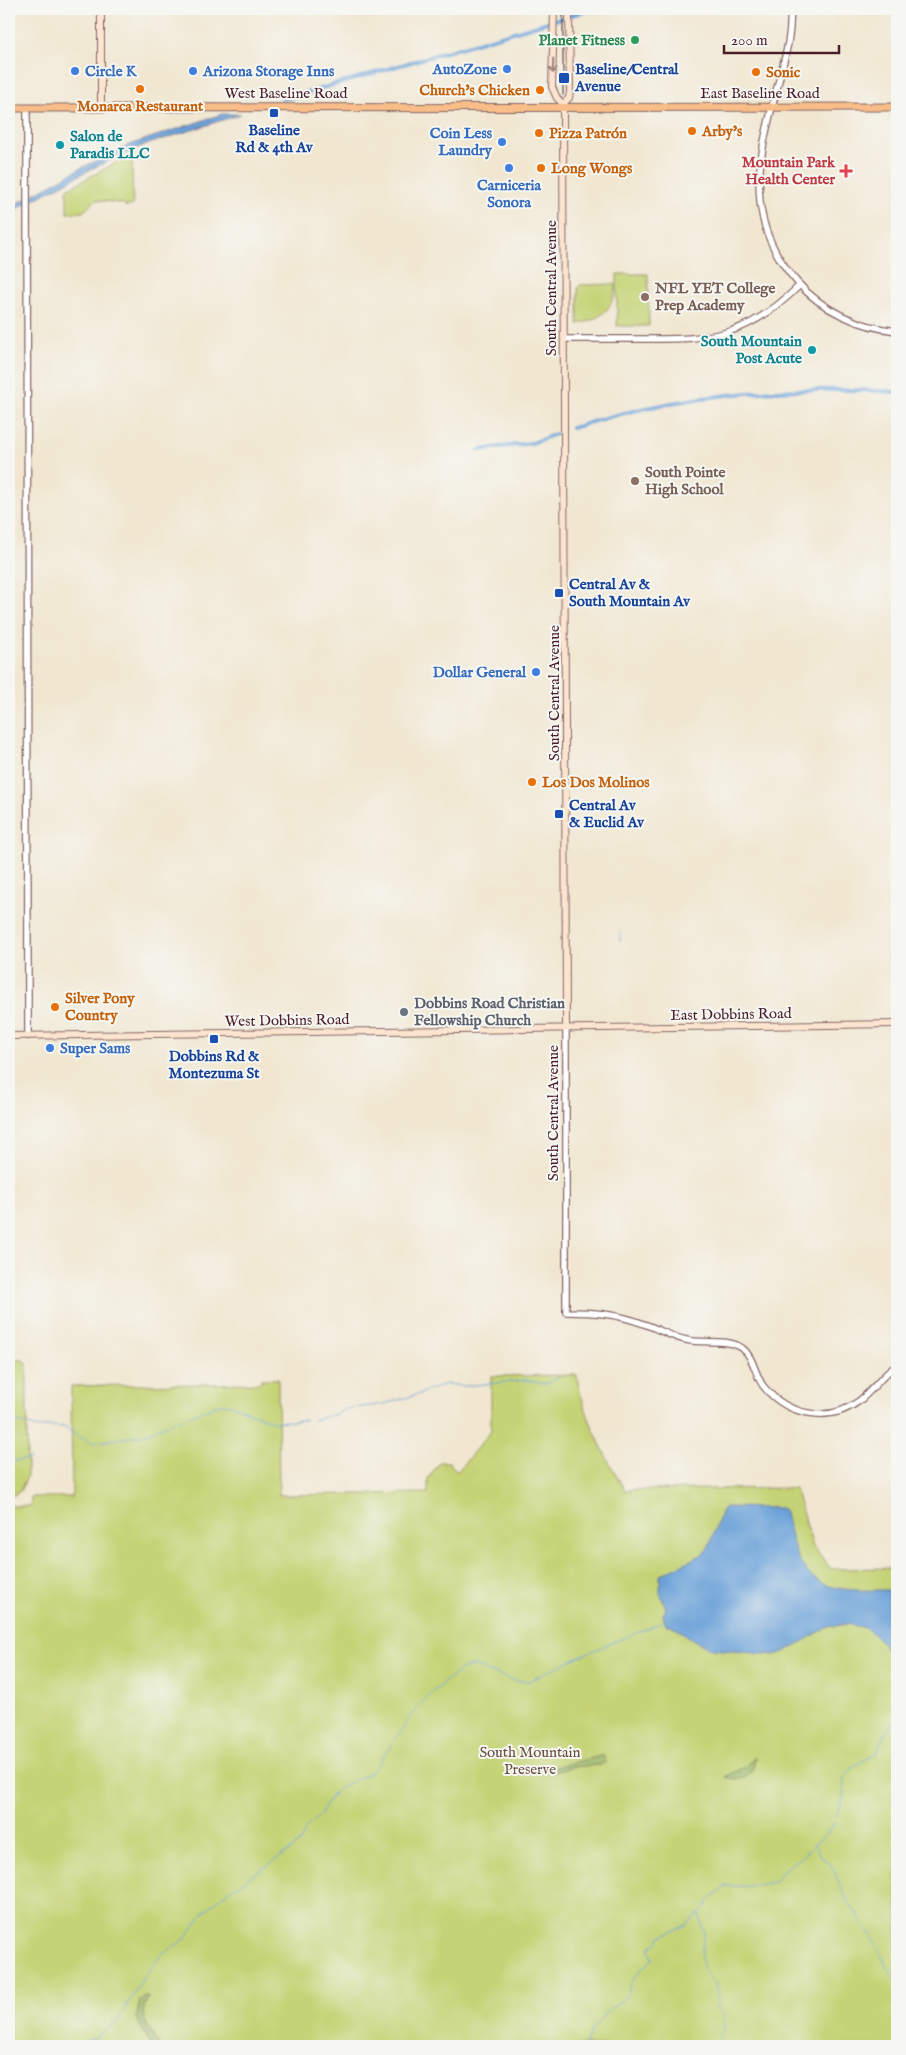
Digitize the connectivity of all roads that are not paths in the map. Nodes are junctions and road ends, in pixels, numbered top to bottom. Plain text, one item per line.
1 (101, 9) edge
2 (569, 9) edge
3 (790, 9) edge
4 (554, 12) edge
5 (563, 105) junction
6 (772, 107) junction
7 (897, 107) edge
8 (9, 108) edge
9 (27, 108) junction
10 (101, 108) junction
11 (800, 285) junction
12 (897, 331) edge
13 (564, 339) junction
14 (897, 1024) edge
15 (566, 1029) junction
16 (9, 1036) edge
17 (28, 1036) junction
18 (897, 1365) edge

1 - 10 main road
2 - 5 main road, South Central Avenue
3 - 6 street
4 -> 5 main road, South Central Avenue
5 - 6 main road, East Baseline Road
5 - 10 main road, West Baseline Road
5 - 13 main road, South Central Avenue
6 - 7 main road, East Baseline Road
6 - 11 street
8 - 9 main road, West Baseline Road
9 - 10 main road, West Baseline Road
9 - 17 street
11 - 12 street
11 - 13 street
13 - 15 main road, South Central Avenue
14 - 15 main road, East Dobbins Road
15 - 17 main road, West Dobbins Road
15 - 18 street, South Central Avenue
16 - 17 main road, West Dobbins Road

